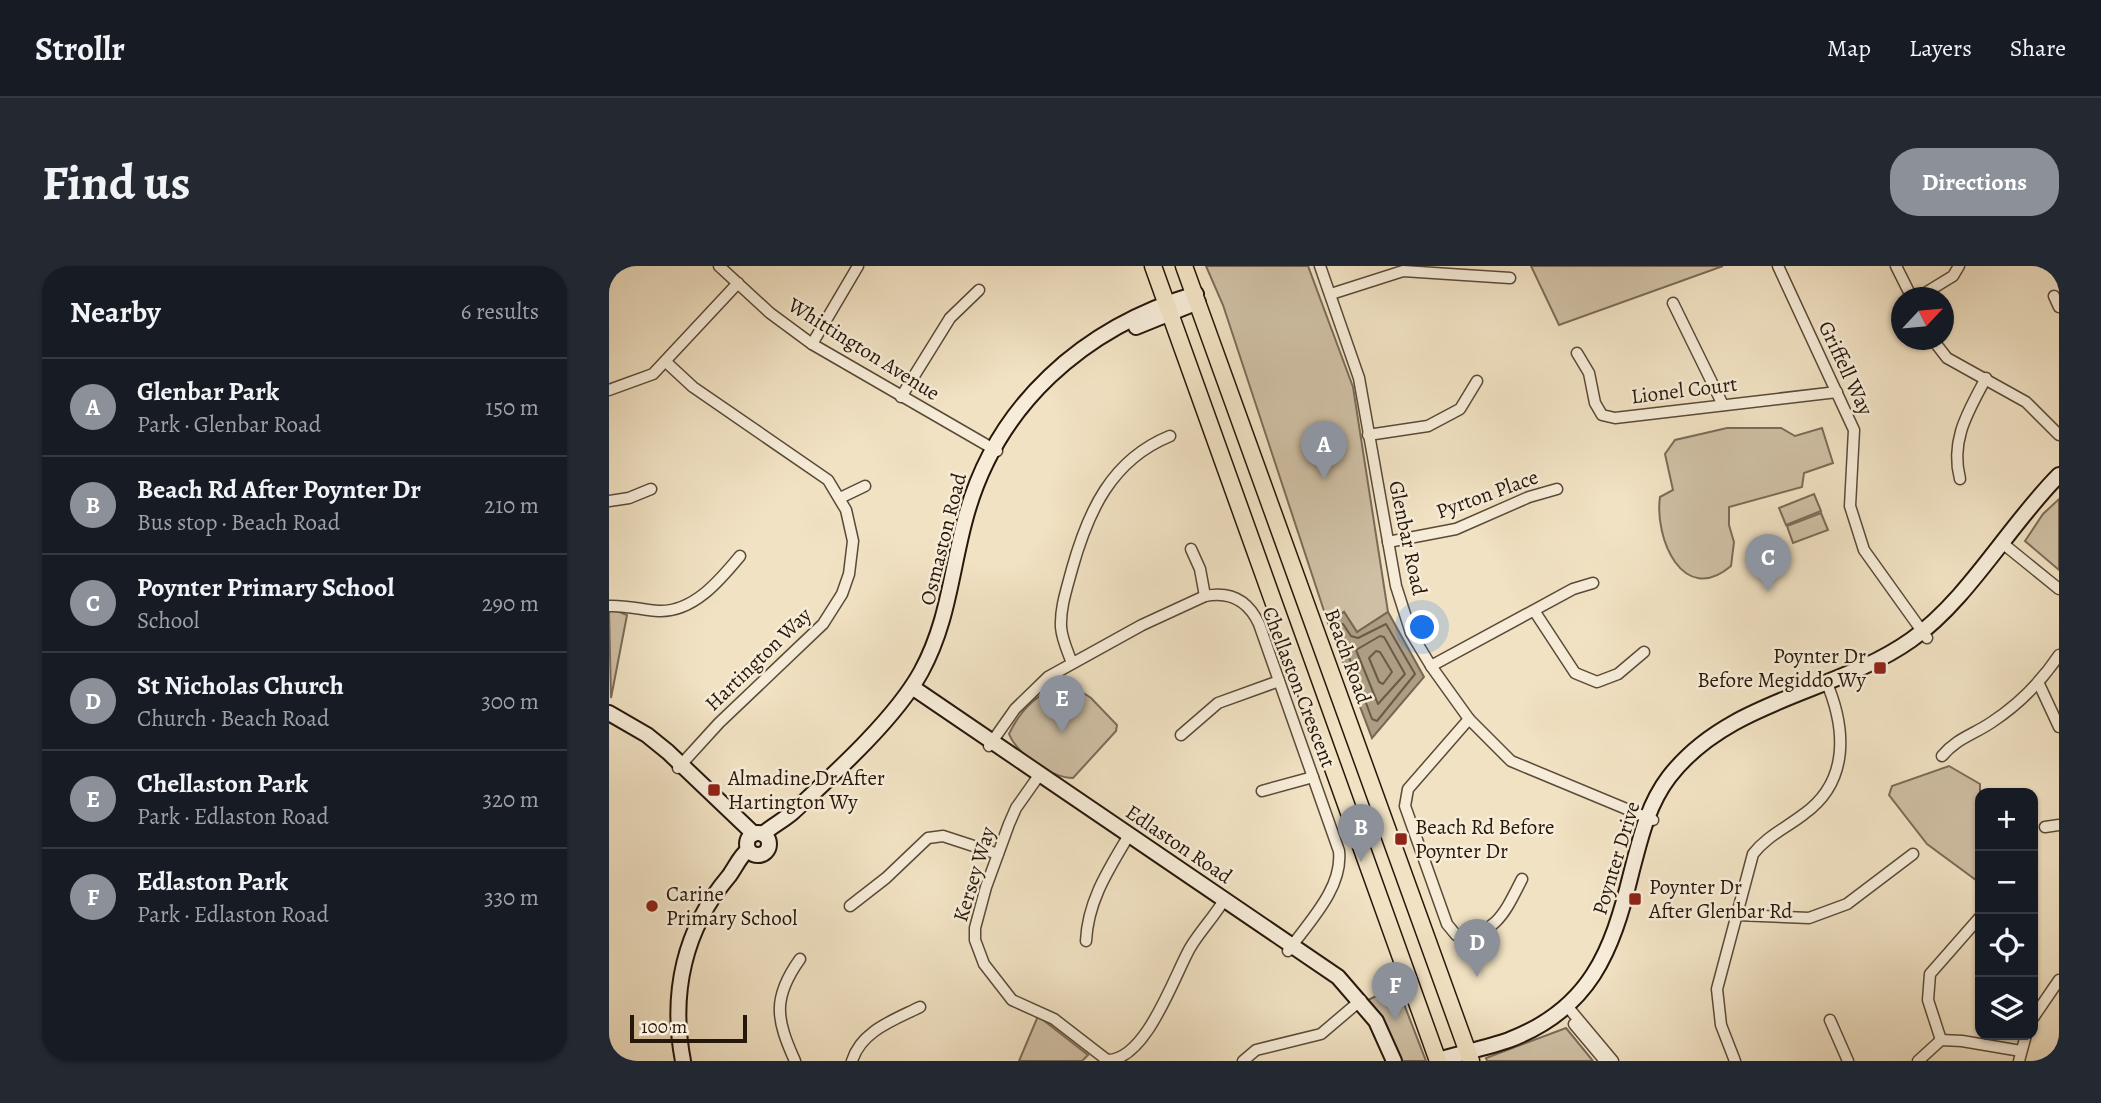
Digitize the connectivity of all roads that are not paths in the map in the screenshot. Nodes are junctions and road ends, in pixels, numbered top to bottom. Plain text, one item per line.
1 (719, 266) edge
2 (858, 266) edge
3 (1153, 266) edge
4 (1184, 266) edge
5 (1320, 266) edge
6 (1778, 266) edge
7 (1896, 266) edge
8 (1959, 266) edge
9 (1510, 278) dead end
10 (738, 283) junction
11 (1906, 287) edge
12 (1935, 287) edge
13 (979, 290) dead end
14 (1331, 294) junction
15 (2054, 296) dead end
16 (1197, 298) junction
17 (1673, 303) dead end
18 (2059, 307) edge
19 (1169, 308) junction
20 (812, 344) junction
21 (1941, 350) edge
22 (1577, 354) dead end
23 (666, 362) junction
24 (1986, 378) junction
25 (1477, 381) dead end
26 (609, 390) edge
27 (1837, 392) junction
28 (901, 397) junction
29 (1723, 405) junction
30 (1368, 435) junction
31 (2059, 435) edge
32 (1170, 436) dead end
33 (995, 450) junction
34 (2059, 475) edge
35 (1960, 479) dead end
36 (2059, 484) edge
37 (865, 486) dead end
38 (651, 489) dead end
39 (1557, 489) dead end
40 (841, 498) junction
41 (609, 501) edge
42 (1388, 542) junction
43 (2004, 545) junction
44 (1191, 549) dead end
45 (740, 556) dead end
46 (1593, 583) dead end
47 (2059, 589) edge
48 (1205, 596) junction
49 (609, 606) edge
50 (1535, 612) junction
51 (1925, 635) junction
52 (1644, 652) dead end
53 (2059, 655) edge
54 (1072, 663) junction
55 (1431, 666) junction
56 (1279, 681) junction
57 (1828, 684) junction
58 (2039, 684) junction
59 (913, 691) junction
60 (610, 719) edge
61 (1469, 719) junction
62 (2059, 727) edge
63 (1181, 735) dead end
64 (991, 743) junction
65 (1942, 756) dead end
66 (679, 767) junction
67 (1038, 777) junction
68 (1313, 777) junction
69 (1262, 791) dead end
70 (1650, 818) junction
71 (2059, 825) edge
72 (2045, 827) dead end
73 (1127, 838) junction
74 (756, 843) junction
75 (998, 854) junction
76 (1913, 854) dead end
77 (1522, 879) dead end
78 (1223, 903) junction
79 (850, 906) dead end
80 (1737, 915) junction
81 (1975, 923) edge
82 (1086, 941) dead end
83 (1290, 948) junction
84 (800, 959) dead end
85 (2059, 980) edge
86 (1358, 1002) junction
87 (920, 1007) dead end
88 (1567, 1010) junction
89 (2038, 1011) edge
90 (1830, 1020) dead end
91 (1941, 1040) junction
92 (2020, 1056) edge
93 (1470, 1058) edge
94 (683, 1061) edge
95 (691, 1061) edge
96 (795, 1061) edge
97 (852, 1061) edge
98 (1243, 1061) edge
99 (1387, 1061) edge
100 (1394, 1061) edge
101 (1438, 1061) edge
102 (1605, 1061) edge
103 (1613, 1061) edge
104 (1735, 1061) edge
105 (1848, 1061) edge
106 (1918, 1061) edge

1 - 10 street, Whittington Avenue
2 - 20 street
3 - 19 main road
4 - 16 main road, Beach Road
5 - 14 street, Glenbar Road
6 - 27 street, Griffell Way
7 - 11 street
8 - 12 street
9 - 14 street
10 - 20 street, Whittington Avenue
10 - 23 street
13 - 28 street
14 - 30 street, Glenbar Road
15 - 18 street
16 - 19 street, Osmaston Road
16 - 93 main road, Beach Road
17 - 29 street
19 - 33 street, Osmaston Road
19 - 101 main road
20 - 28 street, Whittington Avenue
21 - 24 street
22 - 29 street, Lionel Court
23 - 26 street
23 - 40 street, Hartington Way
24 - 31 street
24 - 35 street
25 - 30 street
27 - 29 street, Lionel Court
27 - 51 street, Griffell Way
28 - 33 street, Whittington Avenue
30 - 42 street, Glenbar Road
32 - 54 street
33 - 59 street, Osmaston Road
34 - 43 street, Poynter Drive
36 - 43 street, Poynter Drive
37 - 40 street
38 - 41 street
39 - 42 street, Pyrton Place
40 - 66 street, Hartington Way
42 - 55 street, Glenbar Road
43 - 47 street
43 - 51 street, Poynter Drive
44 - 48 street
45 - 49 street
46 - 50 street
48 - 54 street
48 - 56 street, Chellaston Crescent
50 - 52 street
50 - 55 street
51 - 57 street, Poynter Drive
53 - 58 street
54 - 64 street
55 - 61 street, Glenbar Road
56 - 63 street
56 - 68 street, Chellaston Crescent
57 - 70 street, Poynter Drive
57 - 80 street
58 - 62 street
58 - 65 street
59 - 64 street, Edlaston Road
59 - 74 street, Osmaston Road
60 - 66 street
61 - 70 street, Glenbar Road
61 - 77 street
64 - 67 street, Edlaston Road
66 - 74 street
67 - 73 street, Edlaston Road
67 - 75 street, Kersey Way
68 - 69 street
68 - 83 street, Chellaston Crescent
70 - 88 street, Poynter Drive
71 - 72 street
73 - 78 street, Edlaston Road
73 - 82 street
74 - 94 street, Osmaston Road
74 - 95 street, Osmaston Road
75 - 78 street, Kersey Way
75 - 79 street
76 - 80 street
78 - 83 street, Edlaston Road
80 - 104 street
81 - 91 street
83 - 86 street, Edlaston Road
84 - 96 street
85 - 89 street
86 - 98 street
86 - 99 street, Edlaston Road
86 - 100 street, Edlaston Road
87 - 97 street
88 - 93 street, Poynter Drive
88 - 102 street
88 - 103 street
90 - 105 street
91 - 92 street
91 - 106 street
93 - 101 street, Poynter Drive

